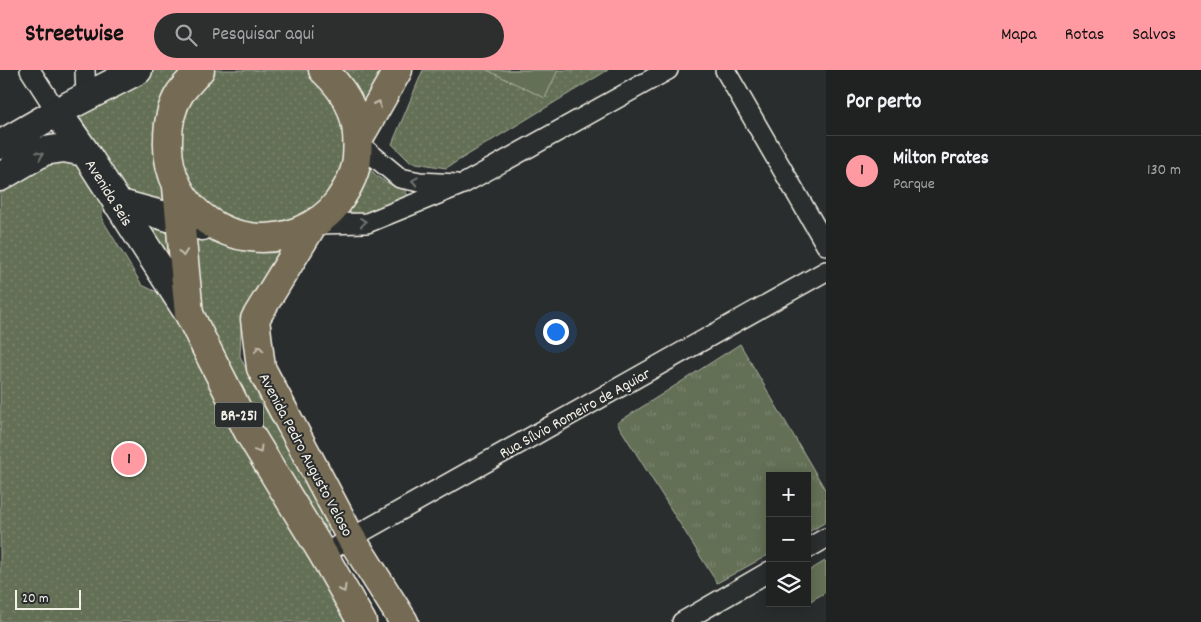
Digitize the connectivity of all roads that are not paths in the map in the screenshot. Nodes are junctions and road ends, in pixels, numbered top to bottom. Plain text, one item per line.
1 (30, 70) edge
2 (85, 70) edge
3 (138, 70) edge
4 (200, 70) edge
5 (323, 70) edge
6 (398, 70) edge
7 (668, 70) edge
8 (725, 70) edge
9 (86, 97) junction
10 (57, 112) junction
11 (359, 140) junction
12 (0, 145) edge
13 (85, 152) junction
14 (0, 177) edge
15 (463, 184) junction
16 (177, 187) junction
17 (117, 203) junction
18 (180, 221) junction
19 (313, 225) junction
20 (222, 230) junction
21 (826, 245) edge
22 (826, 271) edge
23 (189, 314) junction
24 (351, 538) junction
25 (826, 538) edge
26 (811, 547) edge
27 (323, 554) junction
28 (766, 573) edge
29 (362, 622) edge
30 (404, 622) edge
31 (682, 622) edge

1 - 10 street, Avenida Seis
2 - 9 street
3 - 9 street
4 - 16 main road
5 - 11 main road
11 -> 6 main road
7 - 15 street
8 - 21 street
9 - 10 street
10 - 12 street
10 - 13 street, Avenida Seis
15 -> 11 street
11 - 19 main road
14 -> 13 street
13 - 17 street, Avenida Seis
19 -> 15 street
16 - 18 main road, Avenida Pedro Augusto Veloso / BR-251
16 - 20 main road
17 - 18 street
17 - 23 street, Avenida Seis
18 - 20 street
18 -> 23 main road, Avenida Pedro Augusto Veloso / BR-251
19 - 20 main road
24 -> 19 main road, Avenida Pedro Augusto Veloso / BR-251
22 - 24 street, Rua Sílvio Romeiro de Aguiar
23 -> 27 main road, Avenida Pedro Augusto Veloso / BR-251
24 - 27 street, Rua Sílvio Romeiro de Aguiar
24 - 30 main road, Avenida Pedro Augusto Veloso / BR-251
25 - 26 street
27 -> 29 main road, Avenida Pedro Augusto Veloso / BR-251
28 - 31 street

